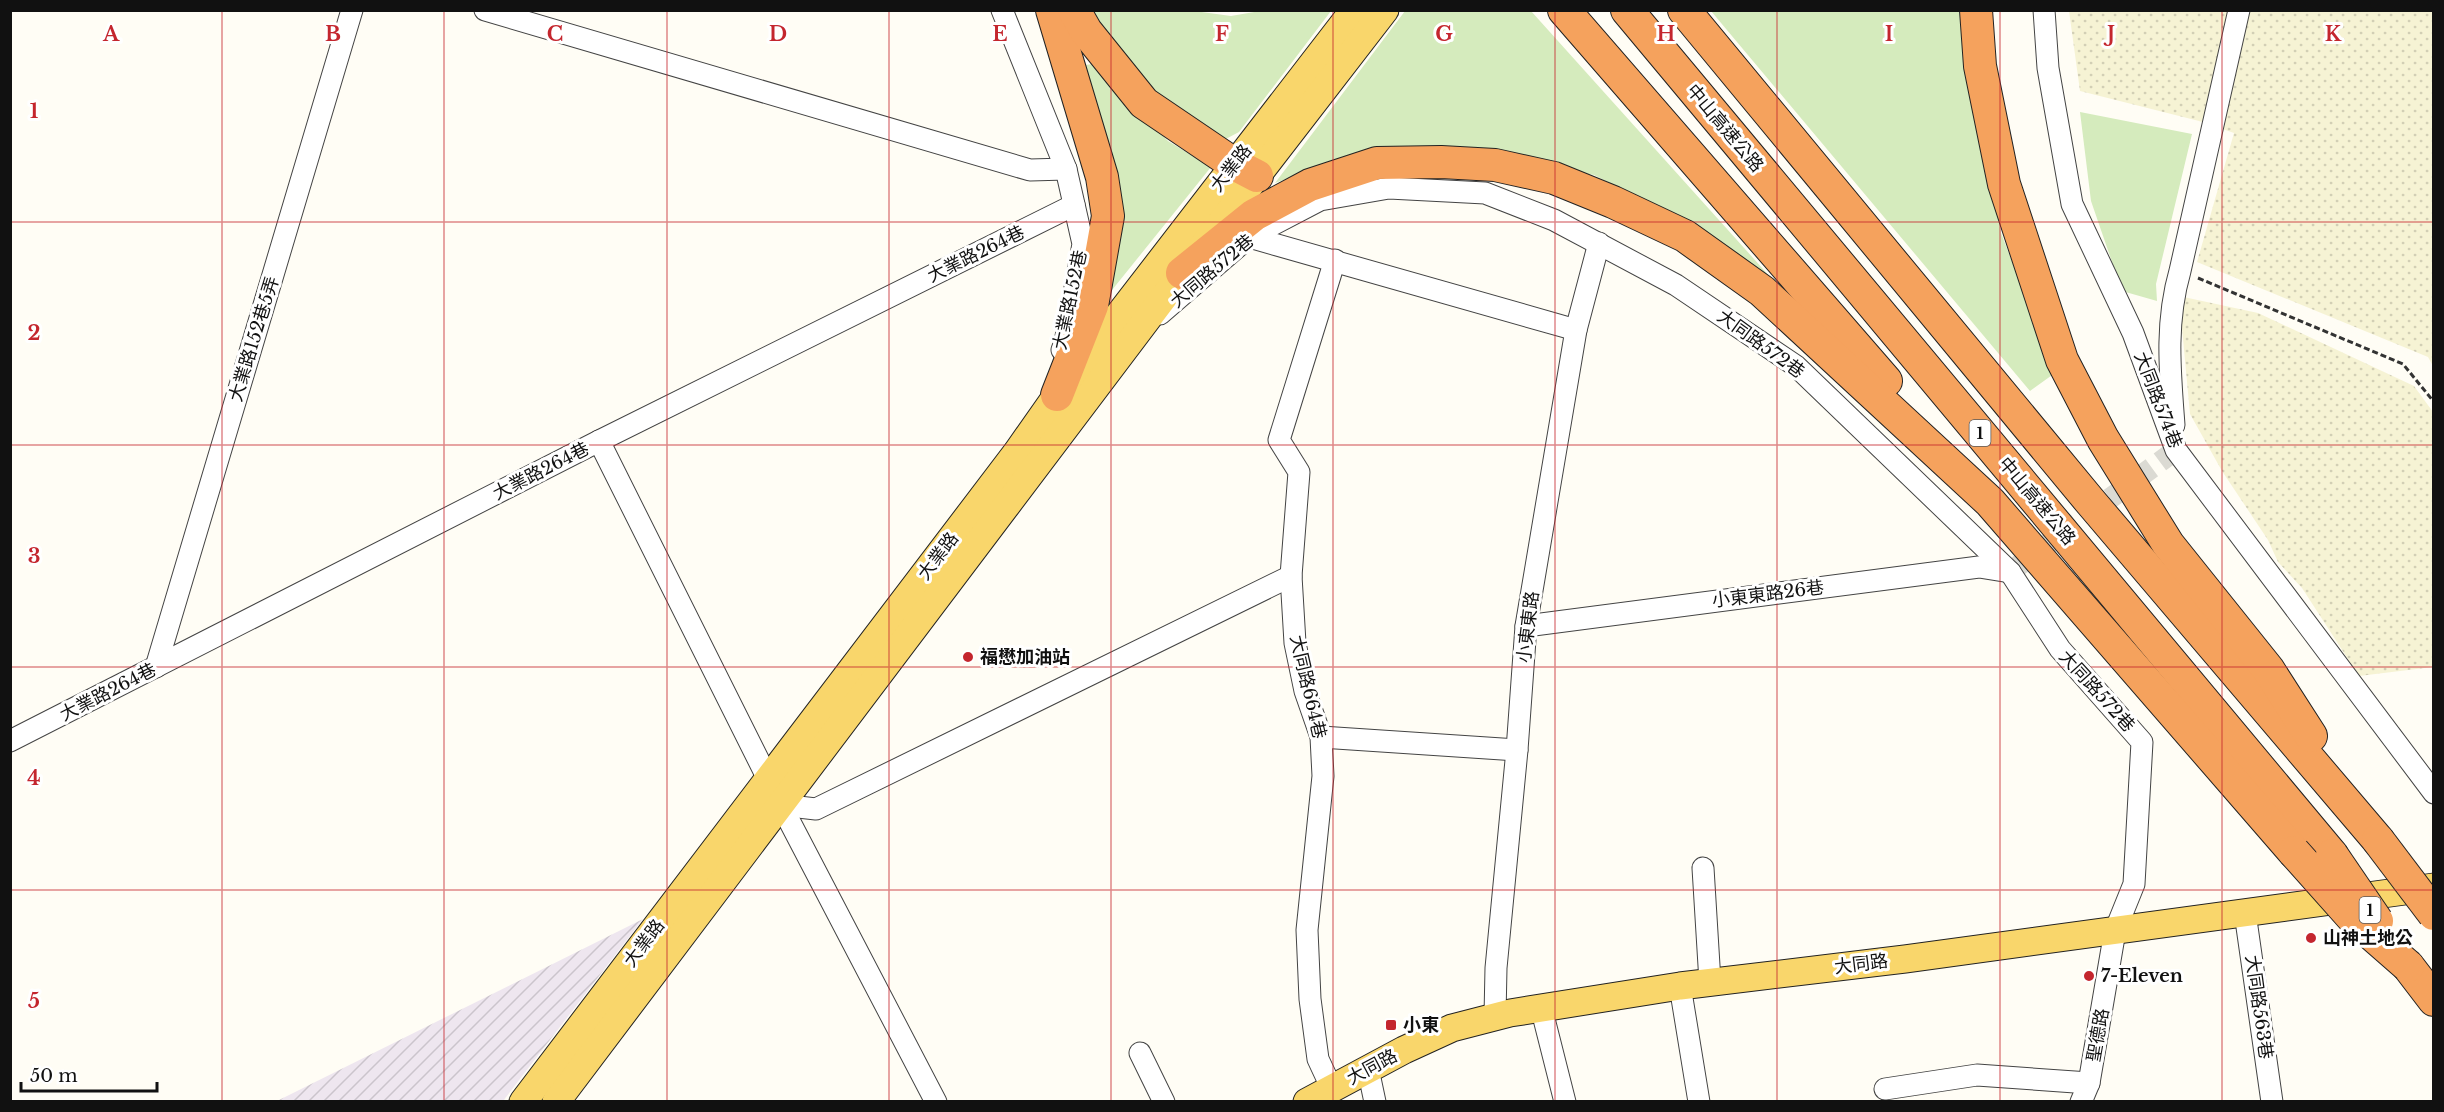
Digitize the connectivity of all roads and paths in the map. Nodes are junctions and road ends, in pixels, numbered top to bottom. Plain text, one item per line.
1 (352, 10) edge
2 (485, 10) edge
3 (1002, 10) edge
4 (1052, 10) edge
5 (1074, 10) edge
6 (1354, 10) edge
7 (1385, 10) edge
8 (1564, 10) edge
9 (1627, 10) edge
10 (1684, 10) edge
11 (1976, 10) edge
12 (2044, 10) edge
13 (2239, 10) edge
14 (1066, 170) junction
15 (1245, 170) junction
16 (1074, 206) junction
17 (1250, 237) junction
18 (1599, 243) junction
19 (1335, 260) junction
20 (2180, 271) junction
21 (1182, 273) junction
22 (1576, 330) junction
23 (1137, 334) junction
24 (1057, 395) junction
25 (2433, 402) edge
26 (599, 441) junction
27 (2176, 450) junction
28 (1017, 452) junction
29 (1990, 501) junction
30 (2010, 572) junction
31 (1291, 576) junction
32 (1526, 626) junction
33 (156, 667) junction
34 (1321, 737) junction
35 (10, 741) edge
36 (1517, 750) junction
37 (769, 778) junction
38 (2433, 793) edge
39 (781, 805) junction
40 (2378, 840) junction
41 (1703, 868) dead end
42 (2433, 887) edge
43 (2245, 913) junction
44 (2433, 914) edge
45 (2115, 931) junction
46 (657, 946) junction
47 (2408, 966) junction
48 (1710, 982) junction
49 (1680, 986) junction
50 (2433, 1000) edge
51 (1541, 1007) junction
52 (1495, 1016) junction
53 (1140, 1053) dead end
54 (1368, 1069) junction
55 (1332, 1089) junction
56 (1885, 1089) dead end
57 (2085, 1092) edge
58 (523, 1101) edge
59 (556, 1101) edge
60 (936, 1101) edge
61 (1164, 1101) edge
62 (1307, 1101) edge
63 (1376, 1101) edge
64 (1565, 1101) edge
65 (1699, 1101) edge
66 (2272, 1101) edge

1 - 33 street, 大業路152巷5弄
2 - 14 street
3 - 14 street, 大業路152巷
4 - 24 highway
5 - 15 highway
6 - 15 main road, 大業路
7 - 15 main road, 大業路
8 - 29 highway
9 - 47 highway, 中山高速公路 / 1, bridge
10 - 40 highway, 1
11 - 40 highway
12 - 27 street, 大同路574巷
13 - 20 street
14 - 16 street, 大業路152巷
15 - 21 main road, 大業路
15 - 24 main road, 大業路
16 - 26 street, 大業路264巷
16 - 28 street, 大業路152巷
17 - 18 street, 大同路572巷
17 - 19 street
17 - 23 street, 大同路572巷
18 - 22 street, 小東東路
18 - 30 street, 大同路572巷
19 - 22 street
19 - 31 street, 大同路664巷
20 - 25 path
20 - 27 street
21 - 23 main road, 大業路
21 - 29 highway
22 - 32 street, 小東東路
23 - 39 main road, 大業路
24 - 28 main road, 大業路
26 - 33 street, 大業路264巷
26 - 37 street
27 - 38 street, 大同路574巷
28 - 37 main road, 大業路
29 - 47 highway, bridge
30 - 32 street, 小東東路26巷
30 - 45 street, 大同路572巷
31 - 34 street, 大同路664巷
31 - 39 street
32 - 36 street, 小東東路
33 - 35 street, 大業路264巷
34 - 36 street
34 - 55 street, 大同路664巷
36 - 52 street, 小東東路
37 - 39 street
37 - 46 main road, 大業路
39 - 46 main road, 大業路
39 - 60 street
40 - 44 highway, 1, bridge
41 - 48 street
42 - 43 main road, 大同路
43 - 45 main road, 大同路
43 - 66 street, 大同路563巷
45 - 48 main road, 大同路
45 - 57 street, 聖德路
46 - 58 main road, 大業路
46 - 59 main road, 大業路
47 - 50 highway, 中山高速公路 / 1
48 - 49 main road, 大同路
49 - 51 main road, 大同路
49 - 65 street
51 - 52 main road, 大同路
51 - 64 street
52 - 54 main road, 大同路
53 - 61 street
54 - 55 main road, 大同路
54 - 63 street
55 - 62 main road, 大同路
56 - 57 street

